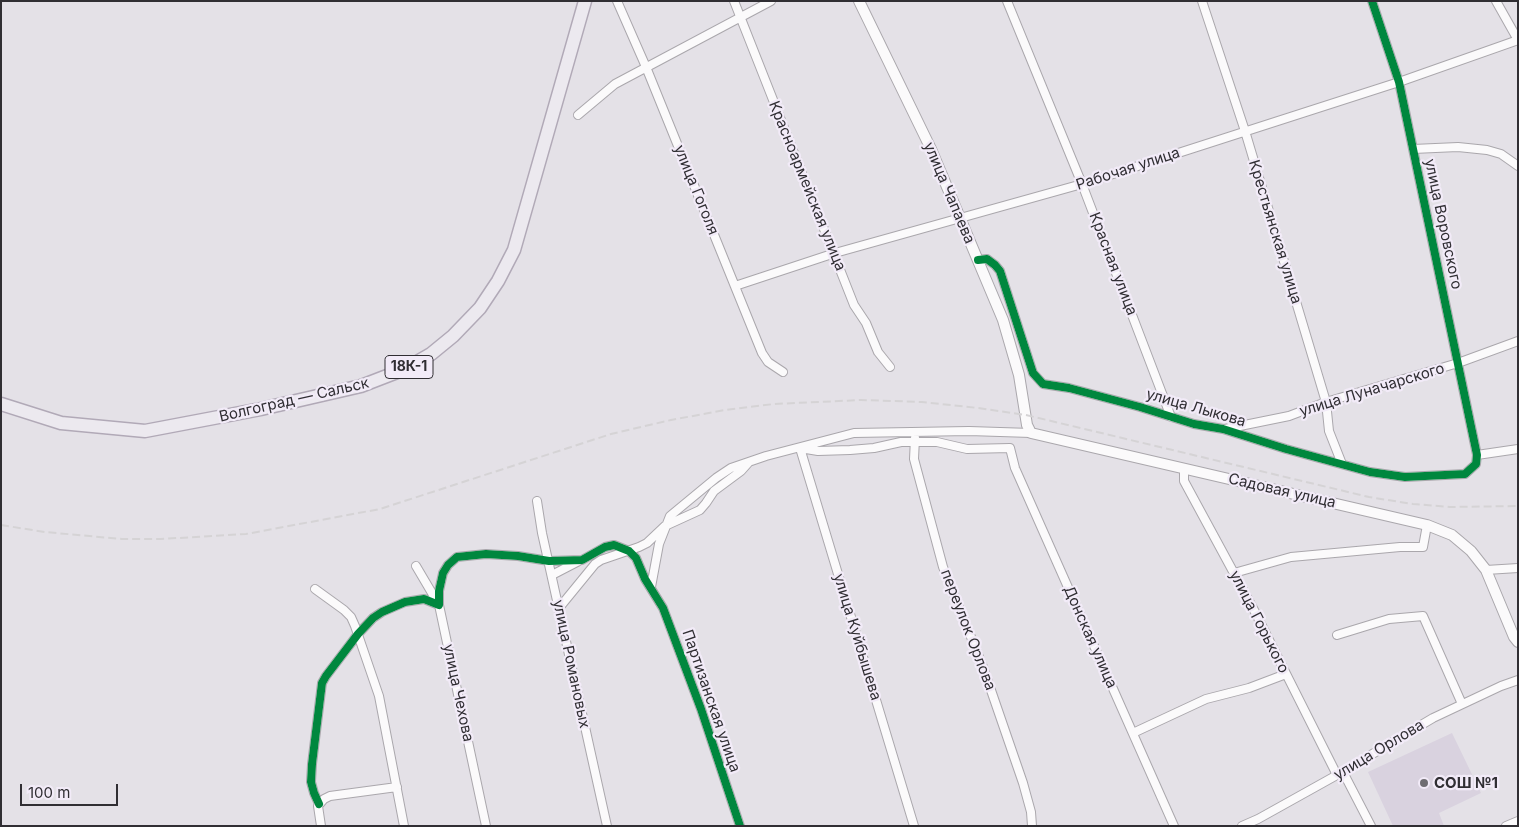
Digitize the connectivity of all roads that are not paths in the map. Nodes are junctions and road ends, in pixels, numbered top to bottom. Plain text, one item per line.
1 (585, 1) edge
2 (617, 1) edge
3 (734, 1) edge
4 (771, 1) edge
5 (859, 1) edge
6 (1007, 1) edge
7 (1202, 1) edge
8 (1372, 1) edge
9 (1496, 1) edge
10 (740, 18) junction
11 (1518, 40) edge
12 (646, 67) junction
13 (1399, 82) junction
14 (578, 115) dead end
15 (1245, 131) junction
16 (1413, 149) junction
17 (1518, 166) edge
18 (1082, 184) junction
19 (960, 219) junction
20 (835, 253) junction
21 (978, 260) junction
22 (735, 286) junction
23 (1518, 341) edge
24 (1458, 363) junction
25 (890, 367) dead end
26 (783, 372) dead end
27 (1326, 402) junction
28 (1, 404) edge
29 (1172, 417) junction
30 (1224, 429) junction
31 (915, 431) junction
32 (1031, 433) junction
33 (914, 442) junction
34 (800, 448) junction
35 (1518, 449) edge
36 (1477, 455) junction
37 (751, 461) junction
38 (1342, 464) junction
39 (1184, 469) junction
40 (537, 501) dead end
41 (1427, 525) junction
42 (665, 526) junction
43 (629, 551) junction
44 (582, 560) junction
45 (549, 562) junction
46 (416, 566) dead end
47 (1518, 568) edge
48 (1486, 570) junction
49 (1234, 573) junction
50 (552, 575) junction
51 (651, 587) junction
52 (315, 589) dead end
53 (439, 605) junction
54 (559, 608) junction
55 (357, 630) junction
56 (1337, 635) dead end
57 (1518, 642) edge
58 (1286, 674) junction
59 (1518, 680) edge
60 (1462, 704) junction
61 (1133, 733) junction
62 (1340, 774) junction
63 (397, 787) junction
64 (319, 804) junction
65 (1518, 821) edge
66 (321, 826) edge
67 (404, 826) edge
68 (486, 826) edge
69 (607, 826) edge
70 (740, 826) edge
71 (914, 826) edge
72 (1032, 826) edge
73 (1174, 826) edge
74 (1242, 826) edge
75 (1371, 826) edge
76 (1506, 826) edge

1 - 28 main road, Волгоград — Сальск / 18К-1
2 - 12 street, улица Гоголя
3 - 10 street, Красноармейская улица
4 - 10 street
5 - 19 street, улица Чапаева
6 - 18 street, Красная улица
7 - 15 street, Крестьянская улица
8 - 13 street, улица Воровского
9 - 11 street
10 - 12 street
10 - 20 street, Красноармейская улица
11 - 13 street, Рабочая улица
12 - 14 street
12 - 22 street, улица Гоголя
13 - 15 street, Рабочая улица
13 - 16 street, улица Воровского
15 - 18 street, Рабочая улица
15 - 27 street, Крестьянская улица
16 - 17 street
16 - 24 street, улица Воровского
18 - 19 street, Рабочая улица
18 - 29 street, Красная улица
19 - 20 street, Рабочая улица
19 - 21 street, улица Чапаева
20 - 22 street, Рабочая улица
20 - 25 street, Красноармейская улица
21 - 29 street, улица Лыкова
21 - 32 street, улица Чапаева
22 - 26 street, улица Гоголя
23 - 24 street, улица Луначарского
24 - 27 street, улица Луначарского
24 - 36 street, улица Воровского
27 - 30 street, улица Луначарского
27 - 38 street, Крестьянская улица
29 - 30 street, улица Лыкова
30 - 38 street, улица Лыкова
31 - 32 street, Садовая улица
31 - 33 street, переулок Орлова
31 - 34 street, Садовая улица
32 - 39 street, Садовая улица
33 - 34 street
33 - 61 street, Донская улица
33 - 72 street, переулок Орлова
34 - 37 street, Садовая улица
34 - 71 street, улица Куйбышева
35 - 36 street
36 - 38 street, улица Лыкова
37 - 42 street
37 - 42 street, Садовая улица
39 - 41 street, Садовая улица
39 - 49 street, улица Горького
40 - 45 street, улица Романовых
41 - 48 street, Садовая улица
41 - 49 street
42 - 43 street
42 - 51 street
43 - 44 street
43 - 51 street, Партизанская улица
43 - 54 street
44 - 45 street
44 - 50 street
45 - 50 street, улица Романовых
45 - 53 street
46 - 53 street, улица Чехова
47 - 48 street
48 - 57 street, Садовая улица
49 - 58 street, улица Горького
50 - 54 street, улица Романовых
51 - 70 street, Партизанская улица
52 - 55 street
53 - 55 street
53 - 68 street, улица Чехова
54 - 69 street, улица Романовых
55 - 63 street
55 - 64 street
56 - 60 street
58 - 61 street
58 - 62 street, улица Горького
59 - 60 street, улица Орлова
60 - 62 street, улица Орлова
61 - 73 street, Донская улица
62 - 74 street, улица Орлова
62 - 75 street, улица Горького
63 - 64 street
63 - 67 street
64 - 66 street
65 - 76 street

